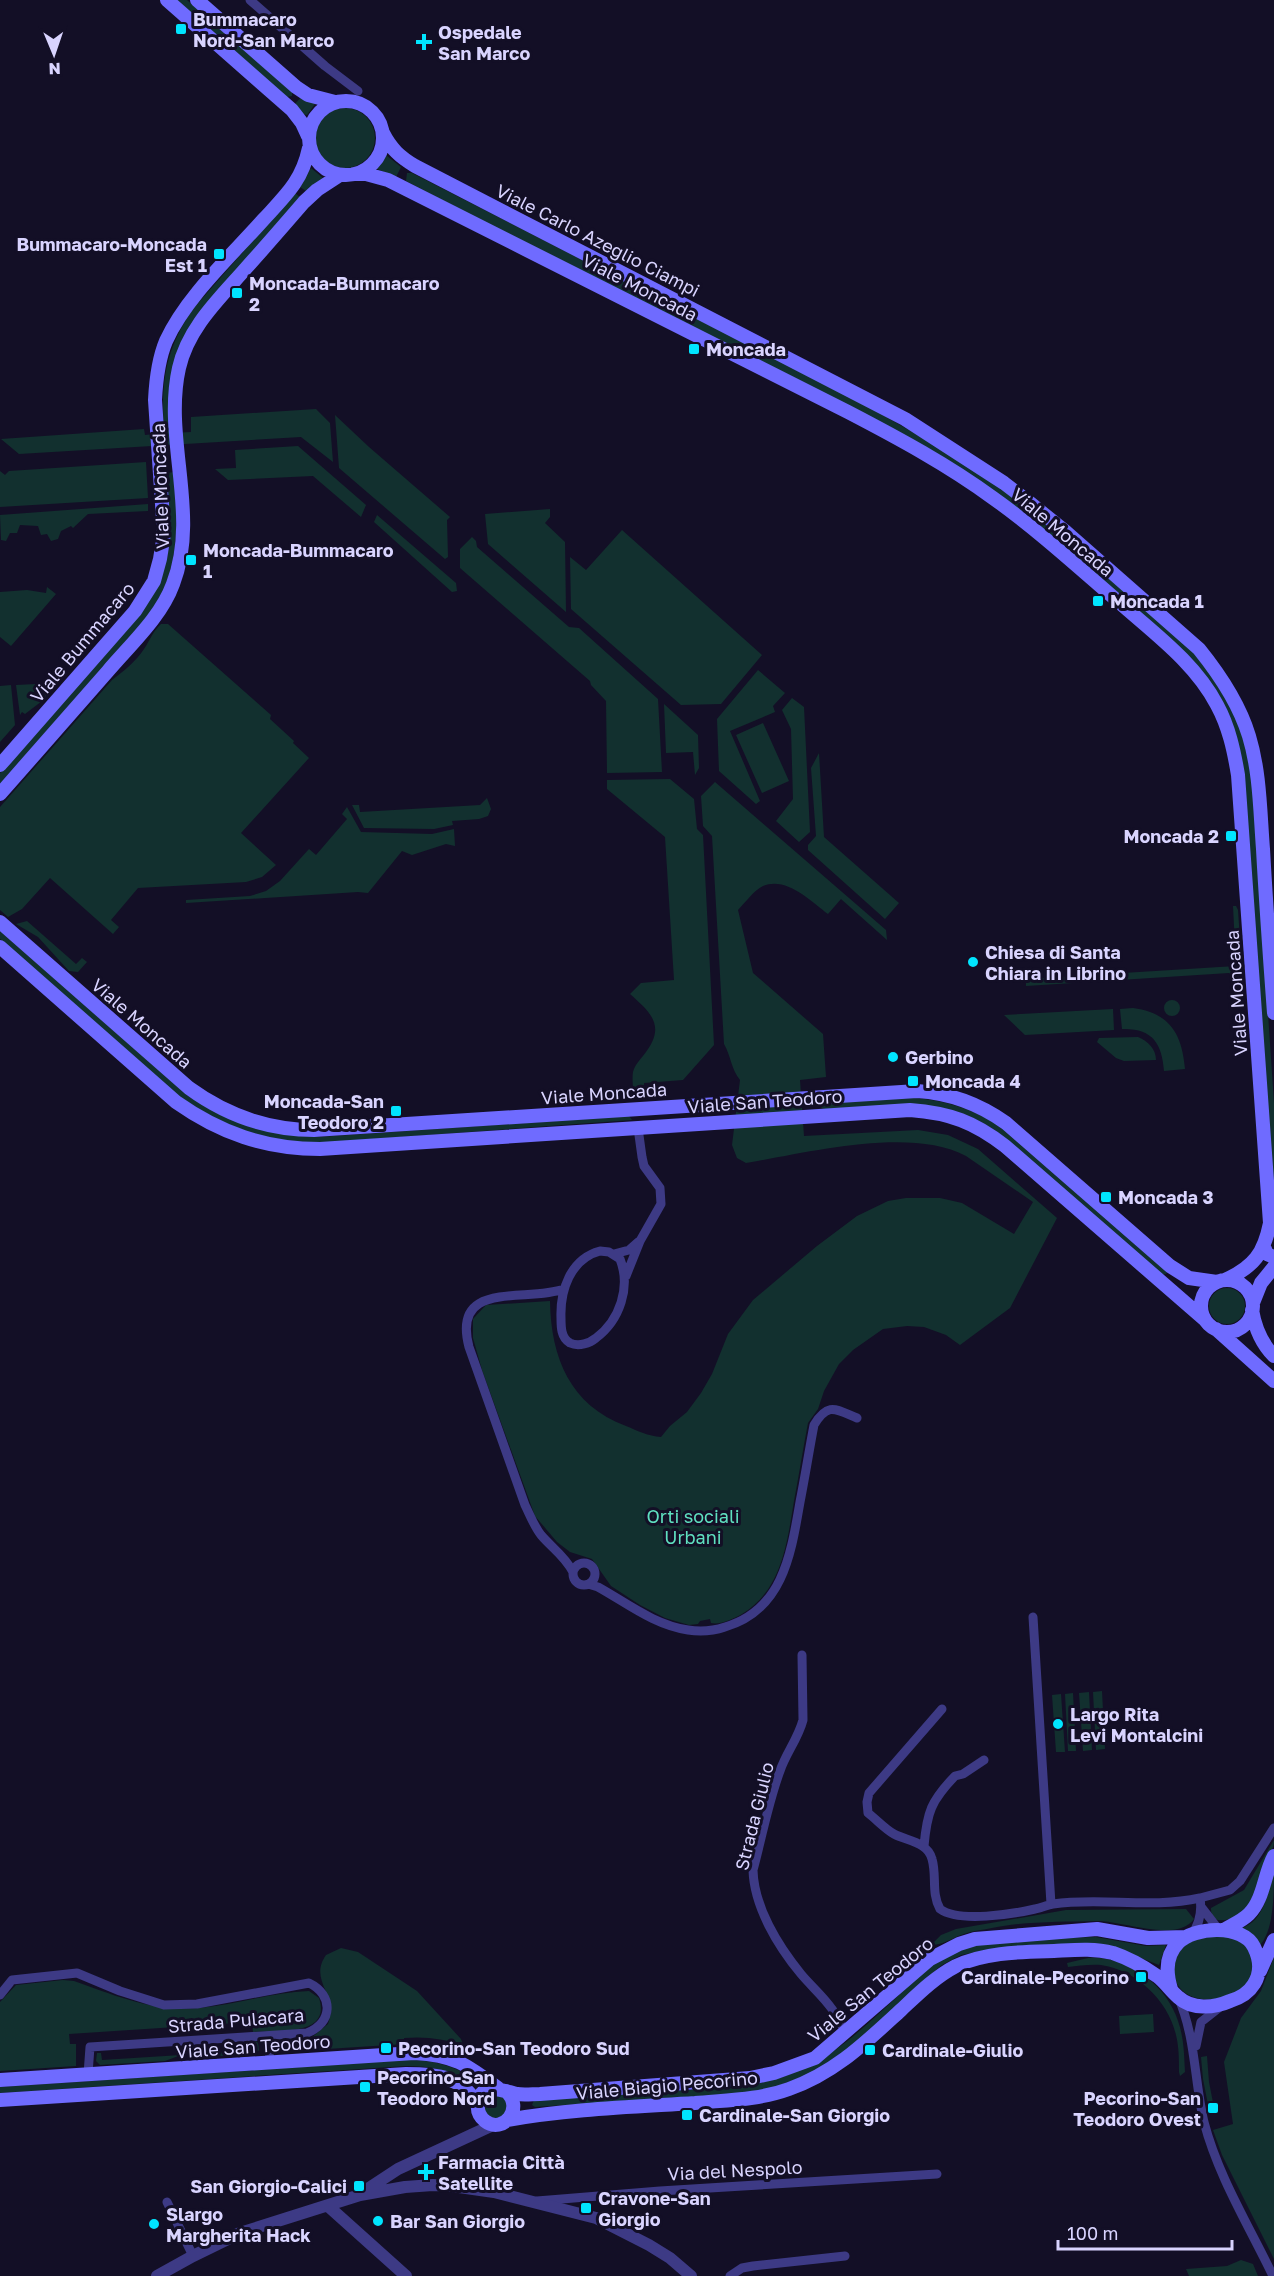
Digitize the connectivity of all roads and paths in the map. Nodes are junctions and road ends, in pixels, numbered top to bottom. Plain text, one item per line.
1 (167, 0) edge
2 (197, 0) edge
3 (250, 0) edge
4 (358, 91) dead end
5 (335, 102) junction
6 (383, 133) junction
7 (309, 142) junction
8 (347, 175) junction
9 (0, 765) edge
10 (0, 794) edge
11 (0, 922) edge
12 (0, 947) edge
13 (1274, 1013) edge
14 (681, 1106) junction
15 (637, 1109) junction
16 (682, 1125) junction
17 (638, 1128) junction
18 (640, 1241) junction
19 (1269, 1252) edge
20 (614, 1254) junction
21 (1274, 1267) edge
22 (625, 1279) junction
23 (1221, 1281) junction
24 (564, 1289) junction
25 (537, 1295) junction
26 (561, 1306) junction
27 (1253, 1306) junction
28 (1204, 1319) junction
29 (1216, 1329) junction
30 (1274, 1356) edge
31 (1274, 1381) edge
32 (857, 1418) dead end
33 (559, 1552) junction
34 (586, 1563) junction
35 (573, 1572) junction
36 (595, 1575) junction
37 (588, 1584) junction
38 (616, 1597) junction
39 (1033, 1617) dead end
40 (802, 1655) dead end
41 (942, 1709) dead end
42 (984, 1760) dead end
43 (1274, 1828) edge
44 (924, 1846) junction
45 (1274, 1856) edge
46 (1200, 1898) junction
47 (1051, 1904) junction
48 (1202, 1908) junction
49 (1222, 1930) junction
50 (1189, 1936) junction
51 (1274, 1940) edge
52 (1260, 1973) junction
53 (1174, 1993) junction
54 (0, 1995) edge
55 (1222, 2004) junction
56 (847, 2032) junction
57 (268, 2036) junction
58 (1195, 2055) junction
59 (270, 2062) junction
60 (88, 2074) junction
61 (0, 2080) edge
62 (502, 2090) junction
63 (0, 2100) edge
64 (478, 2108) junction
65 (501, 2122) junction
66 (464, 2137) junction
67 (398, 2169) junction
68 (937, 2174) dead end
69 (405, 2187) junction
70 (360, 2195) junction
71 (535, 2201) junction
72 (166, 2202) dead end
73 (328, 2206) junction
74 (193, 2256) junction
75 (845, 2256) dead end
76 (157, 2276) edge
77 (406, 2276) edge
78 (691, 2276) edge
79 (730, 2276) edge
80 (1273, 2276) edge

1 - 7 main road
2 - 5 main road
3 - 4 street
5 - 6 main road
5 - 7 main road
6 - 8 main road
6 - 13 main road, Viale Carlo Azeglio Ciampi
7 - 8 main road
7 - 9 main road, Viale Bummacaro
8 - 10 main road, Viale Moncada
8 - 19 main road, Viale Moncada
11 - 15 main road, Viale Moncada
12 - 17 main road, Viale San Teodoro
14 - 15 main road, Viale Moncada
14 - 16 main road
14 - 23 main road, Viale Moncada
15 - 17 main road
16 - 17 main road, Viale San Teodoro
16 - 28 main road, Viale San Teodoro
17 - 18 street
18 - 20 street
18 - 22 street
19 - 23 main road, Viale Moncada
20 - 22 street
20 - 24 street
21 - 27 main road
22 - 26 street
23 - 27 main road
23 - 28 main road
24 - 25 street
24 - 26 street
25 - 26 street
25 - 33 street
27 - 29 main road
27 - 30 main road
28 - 29 main road
29 - 31 main road
32 - 38 street
33 - 34 street
33 - 35 street
34 - 35 street
34 - 36 street
35 - 37 street
36 - 37 street
36 - 38 street
37 - 38 street
39 - 47 street
40 - 56 street, Strada Giulio
41 - 44 street
42 - 44 street
43 - 46 street
44 - 47 street
45 - 49 main road
46 - 47 street
46 - 48 street
48 - 49 street
48 - 50 street
49 - 50 main road
49 - 52 main road
50 - 53 main road
50 - 56 main road, Viale San Teodoro
51 - 52 main road
52 - 55 main road
53 - 55 main road
53 - 58 street
53 - 65 main road, Viale Biagio Pecorino
54 - 57 street, Strada Pulacara
55 - 58 street
56 - 62 main road, Viale San Teodoro
57 - 59 street
57 - 60 street, Strada Pulacara
58 - 80 street
59 - 60 main road, Viale San Teodoro
59 - 62 main road, Viale San Teodoro
60 - 61 main road, Viale San Teodoro
62 - 64 main road
62 - 65 main road
63 - 64 main road
64 - 65 main road
64 - 66 street
65 - 66 street
66 - 67 street
67 - 69 street
67 - 70 street
68 - 71 street, Via del Nespolo
69 - 70 street
69 - 71 street
70 - 73 street
71 - 78 street
72 - 74 street
73 - 74 street
73 - 77 street
74 - 76 street
75 - 79 street

